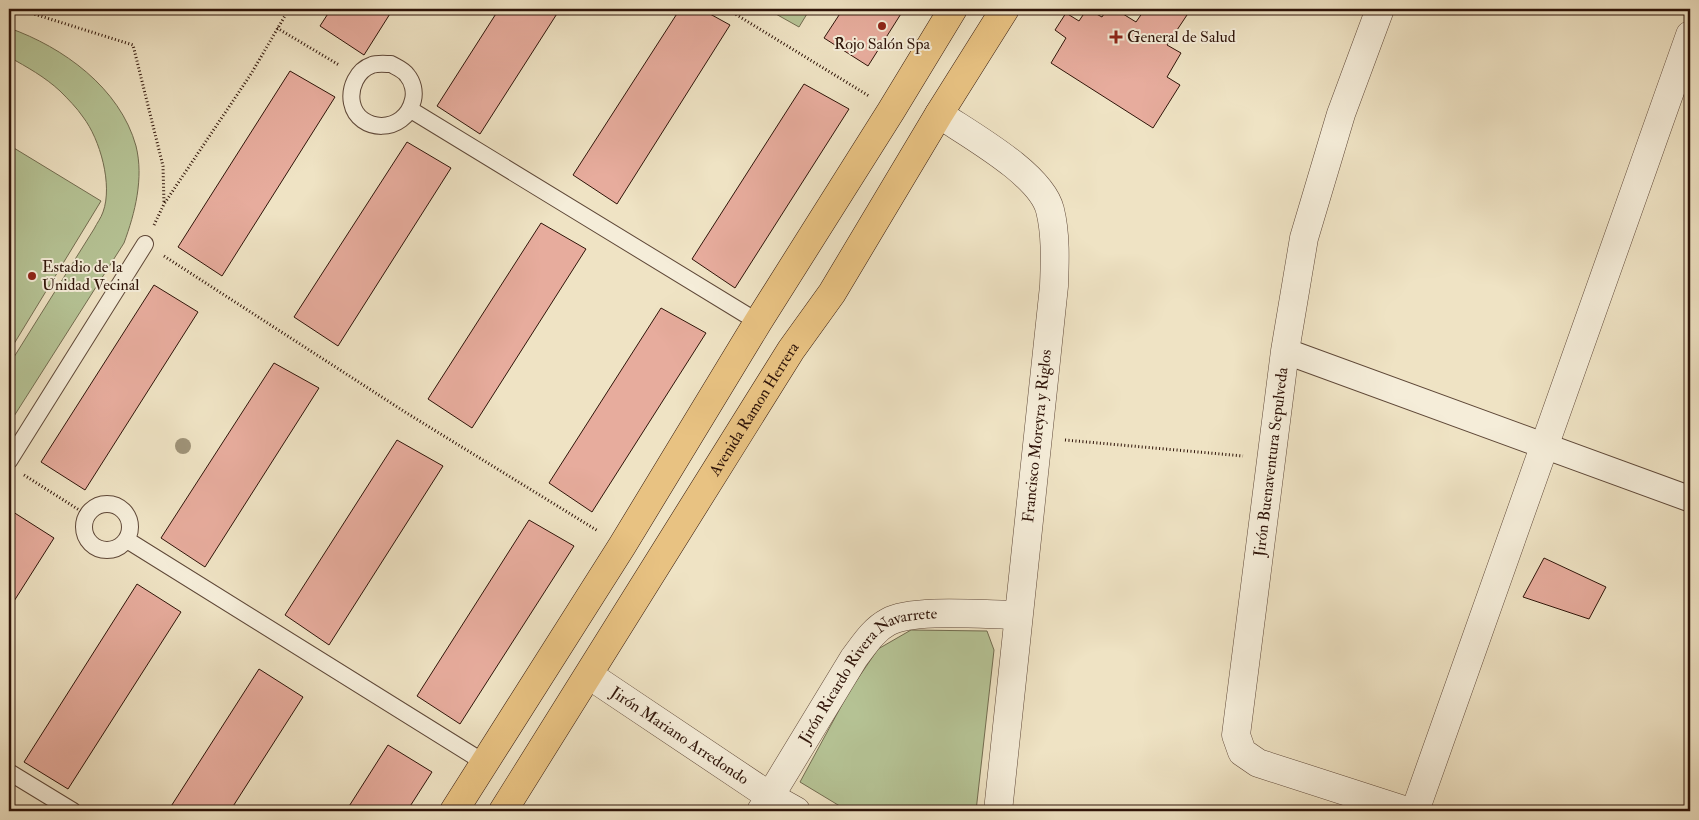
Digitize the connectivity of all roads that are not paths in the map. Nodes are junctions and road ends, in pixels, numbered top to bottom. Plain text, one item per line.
1 (953, 9) edge
2 (1005, 9) edge
3 (1380, 9) edge
4 (1690, 35) edge
5 (411, 110) junction
6 (939, 114) junction
7 (144, 244) road end
8 (758, 322) junction
9 (1285, 351) junction
10 (1544, 446) junction
11 (13, 466) edge
12 (1690, 499) edge
13 (127, 540) junction
14 (1018, 616) junction
15 (589, 675) junction
16 (484, 763) junction
17 (9, 772) edge
18 (766, 804) edge
19 (73, 811) edge
20 (454, 811) edge
21 (503, 811) edge
22 (796, 811) edge
23 (998, 811) edge
24 (1407, 811) edge
25 (1415, 811) edge

1 - 8 main road
2 - 6 main road, Avenida Ramon Herrera
3 - 9 street, Jirón Buenaventura Sepulveda
4 - 10 street
5 - 5 lane
5 - 8 lane
6 - 14 street, Francisco Moreyra y Riglos
6 - 15 main road, Avenida Ramon Herrera
7 - 11 lane
8 - 16 main road
9 - 10 street
9 - 24 street, Jirón Buenaventura Sepulveda
10 - 12 street
10 - 25 street
13 - 13 lane
13 - 16 lane
14 - 18 street, Jirón Ricardo Rivera Navarrete
14 - 23 street, Francisco Moreyra y Riglos
15 - 18 street, Jirón Mariano Arredondo
15 - 21 main road, Avenida Ramon Herrera
16 - 20 main road
17 - 19 lane
18 - 22 street, Jirón Mariano Arredondo

